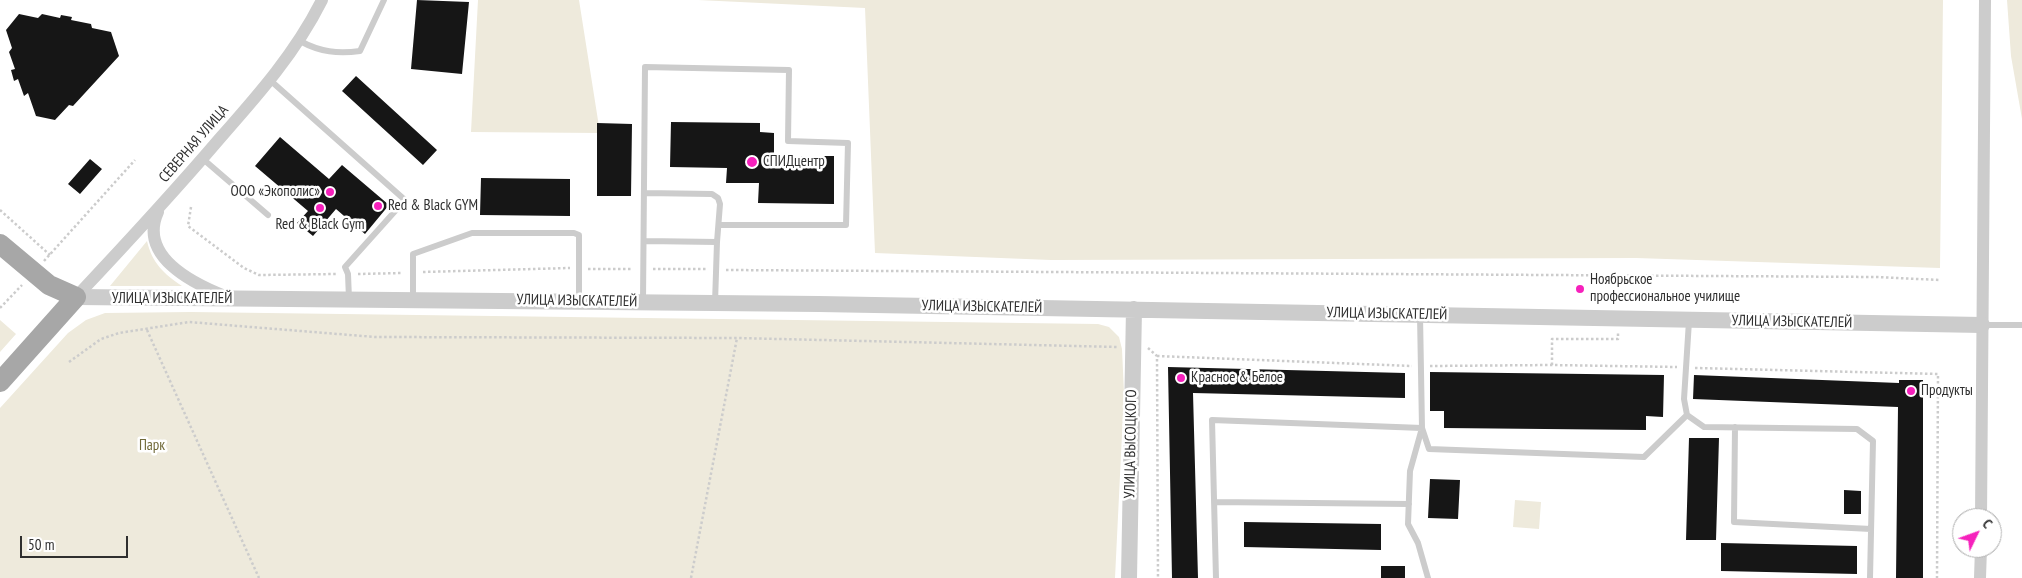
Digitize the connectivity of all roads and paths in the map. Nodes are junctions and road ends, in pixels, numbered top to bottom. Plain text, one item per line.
1 (322, 0) edge
2 (384, 0) edge
3 (1985, 0) edge
4 (300, 41) junction
5 (271, 81) junction
6 (203, 159) junction
7 (135, 160) dead end
8 (645, 193) junction
9 (161, 206) junction
10 (191, 208) dead end
11 (0, 210) edge
12 (268, 215) dead end
13 (719, 225) junction
14 (645, 241) junction
15 (717, 242) junction
16 (0, 244) edge
17 (50, 255) junction
18 (580, 268) junction
19 (644, 269) junction
20 (716, 270) junction
21 (413, 272) junction
22 (33, 273) junction
23 (348, 274) junction
24 (1939, 280) dead end
25 (76, 298) junction
26 (232, 299) junction
27 (349, 300) junction
28 (413, 300) junction
29 (579, 301) junction
30 (643, 302) junction
31 (715, 303) junction
32 (0, 308) edge
33 (1134, 309) junction
34 (1420, 315) junction
35 (1618, 318) junction
36 (1689, 321) junction
37 (1982, 325) junction
38 (2022, 325) edge
39 (147, 330) junction
40 (737, 338) junction
41 (1133, 347) junction
42 (1157, 356) junction
43 (69, 362) dead end
44 (1552, 365) junction
45 (1421, 366) junction
46 (1686, 368) junction
47 (0, 382) edge
48 (1688, 415) junction
49 (1735, 427) junction
50 (1422, 428) junction
51 (1214, 502) junction
52 (1409, 504) junction
53 (1981, 508) edge
54 (1871, 529) junction
55 (1981, 558) edge
56 (259, 578) edge
57 (691, 578) edge
58 (1129, 578) edge
59 (1158, 578) edge
60 (1216, 578) edge
61 (1428, 578) edge
62 (1870, 578) edge
63 (1938, 578) edge
64 (1980, 578) edge

1 - 4 street, СЕВЕРНАЯ УЛИЦА
2 - 4 lane
3 - 37 street
4 - 5 street, СЕВЕРНАЯ УЛИЦА
5 - 6 street, СЕВЕРНАЯ УЛИЦА
5 - 23 lane
6 - 9 street, СЕВЕРНАЯ УЛИЦА
6 - 12 lane
7 - 17 path
8 - 13 lane
8 - 13 lane
8 - 14 lane
9 - 25 street, СЕВЕРНАЯ УЛИЦА
9 - 26 street
10 - 23 path
11 - 17 path
13 - 15 lane
14 - 15 lane
14 - 19 lane
15 - 20 lane
16 - 22 main road, УЛИЦА ИЗЫСКАТЕЛЕЙ
17 - 22 path
18 - 19 path
18 - 21 path
18 - 21 lane
18 - 29 lane
19 - 20 path
19 - 30 lane
20 - 24 path
20 - 31 lane
21 - 23 path
21 - 28 lane
22 - 25 main road, УЛИЦА ИЗЫСКАТЕЛЕЙ
22 - 32 path
23 - 27 lane
25 - 26 street, УЛИЦА ИЗЫСКАТЕЛЕЙ
25 - 47 main road
26 - 27 street, УЛИЦА ИЗЫСКАТЕЛЕЙ
27 - 28 street, УЛИЦА ИЗЫСКАТЕЛЕЙ
28 - 29 street, УЛИЦА ИЗЫСКАТЕЛЕЙ
29 - 30 street, УЛИЦА ИЗЫСКАТЕЛЕЙ
30 - 31 street, УЛИЦА ИЗЫСКАТЕЛЕЙ
31 - 33 street, УЛИЦА ИЗЫСКАТЕЛЕЙ
33 - 34 street, УЛИЦА ИЗЫСКАТЕЛЕЙ
33 - 41 street, УЛИЦА ВЫСОЦКОГО
34 - 35 street, УЛИЦА ИЗЫСКАТЕЛЕЙ
34 - 45 lane
35 - 36 street, УЛИЦА ИЗЫСКАТЕЛЕЙ
35 - 44 path
36 - 37 street, УЛИЦА ИЗЫСКАТЕЛЕЙ
36 - 46 lane
37 - 38 lane
37 - 53 street
39 - 40 path
39 - 43 path
39 - 56 path
40 - 41 path
40 - 57 path
41 - 42 path
41 - 58 street, УЛИЦА ВЫСОЦКОГО
42 - 45 path
42 - 59 path
44 - 45 path
44 - 46 path
45 - 50 lane
46 - 48 lane
46 - 63 path
48 - 49 lane
48 - 50 lane
49 - 54 lane
49 - 54 lane
50 - 51 lane
50 - 52 lane
51 - 52 lane
51 - 60 lane
52 - 61 lane
54 - 62 lane
55 - 64 street

